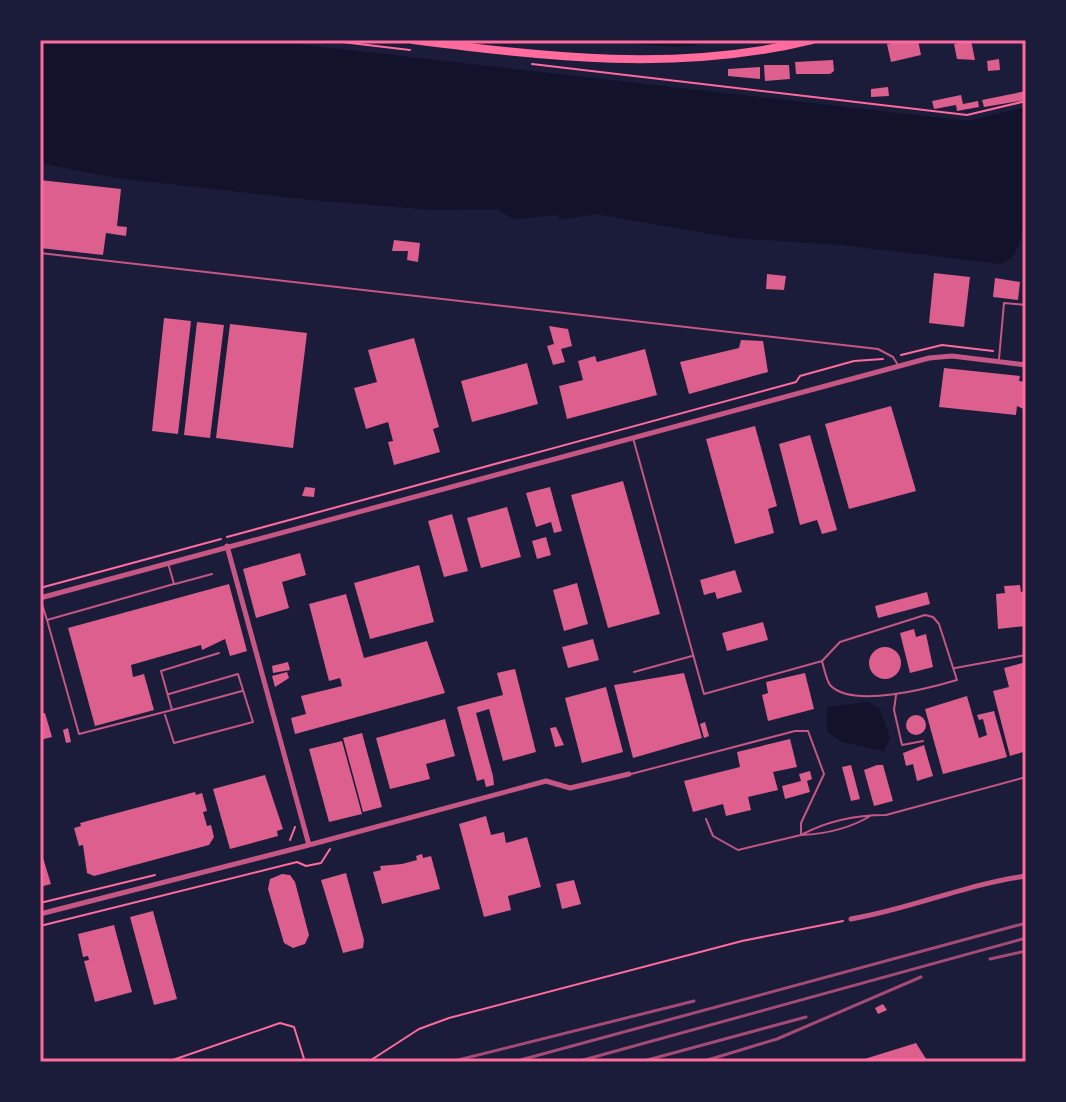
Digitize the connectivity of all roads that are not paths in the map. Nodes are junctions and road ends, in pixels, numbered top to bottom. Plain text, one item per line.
1 (413, 40) edge
2 (812, 40) edge
3 (40, 253) edge
4 (1026, 305) edge
5 (1026, 345) edge
6 (999, 362) junction
7 (898, 365) junction
8 (1025, 365) edge
9 (633, 437) junction
10 (227, 546) junction
11 (168, 562) junction
12 (212, 574) dead end
13 (174, 584) junction
14 (40, 598) edge
15 (47, 620) junction
16 (219, 653) dead end
17 (693, 655) junction
18 (1026, 655) edge
19 (822, 661) junction
20 (954, 669) junction
21 (634, 672) dead end
22 (243, 690) junction
23 (168, 694) junction
24 (896, 694) junction
25 (172, 710) junction
26 (164, 712) junction
27 (923, 741) dead end
28 (629, 774) joint
29 (1026, 777) edge
30 (872, 815) junction
31 (706, 819) dead end
32 (801, 835) junction
33 (309, 845) junction
34 (1026, 876) edge
35 (40, 914) edge
36 (851, 919) road end

1 - 2 main road
3 - 7 lane
4 - 6 lane
5 - 8 lane
6 - 7 street
6 - 8 street
7 - 9 street
9 - 10 street
9 - 17 lane
10 - 11 street
10 - 33 street
11 - 13 lane
11 - 14 street
12 - 13 lane
13 - 15 lane
14 - 15 lane
15 - 26 lane
16 - 23 lane
17 - 19 lane
17 - 21 lane
18 - 20 lane
19 - 20 lane
19 - 24 lane
20 - 24 lane
22 - 23 lane
22 - 25 lane
22 - 26 lane
23 - 25 lane
24 - 27 lane
25 - 26 lane
28 - 32 lane
28 - 33 street
29 - 30 lane
30 - 32 lane
30 - 32 lane
31 - 32 lane
33 - 35 street
34 - 36 street

